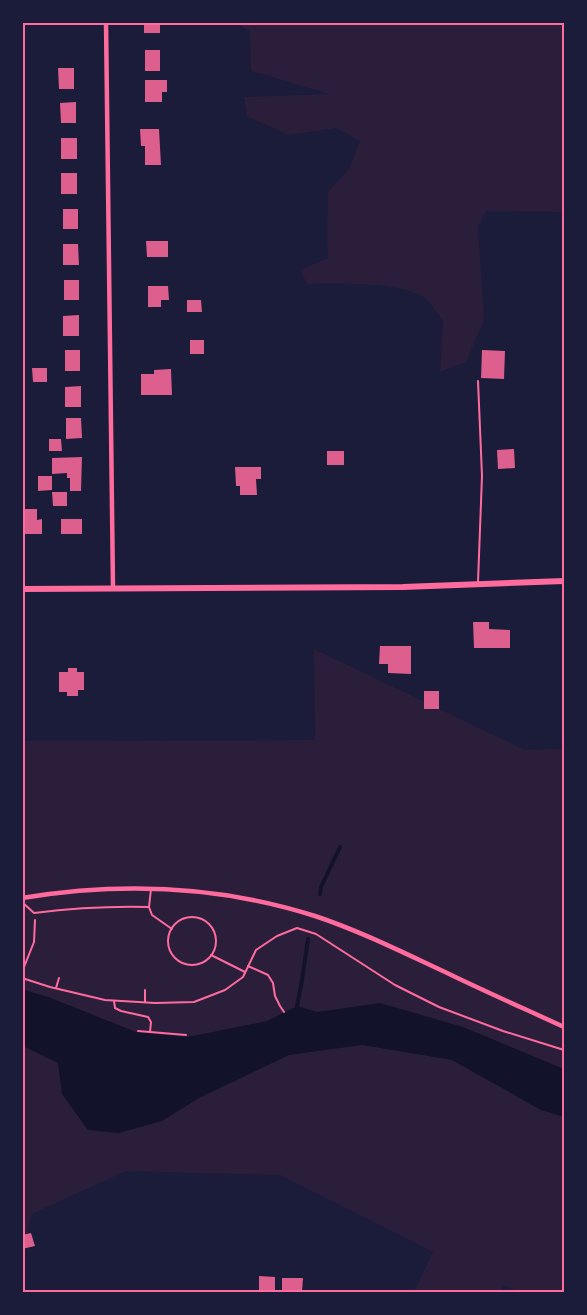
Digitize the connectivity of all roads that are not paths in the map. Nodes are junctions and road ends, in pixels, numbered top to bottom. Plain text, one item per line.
1 (106, 22) edge
2 (478, 381) dead end
3 (564, 581) edge
4 (478, 585) junction
5 (113, 588) junction
6 (22, 589) edge
7 (151, 888) junction
8 (22, 900) edge
9 (149, 907) junction
10 (172, 929) junction
11 (564, 1027) edge

1 - 5 street
2 - 4 lane
3 - 4 street
4 - 5 street
5 - 6 street
7 - 8 street
7 - 9 lane
7 - 11 street
8 - 9 lane
9 - 10 lane
10 - 10 lane

